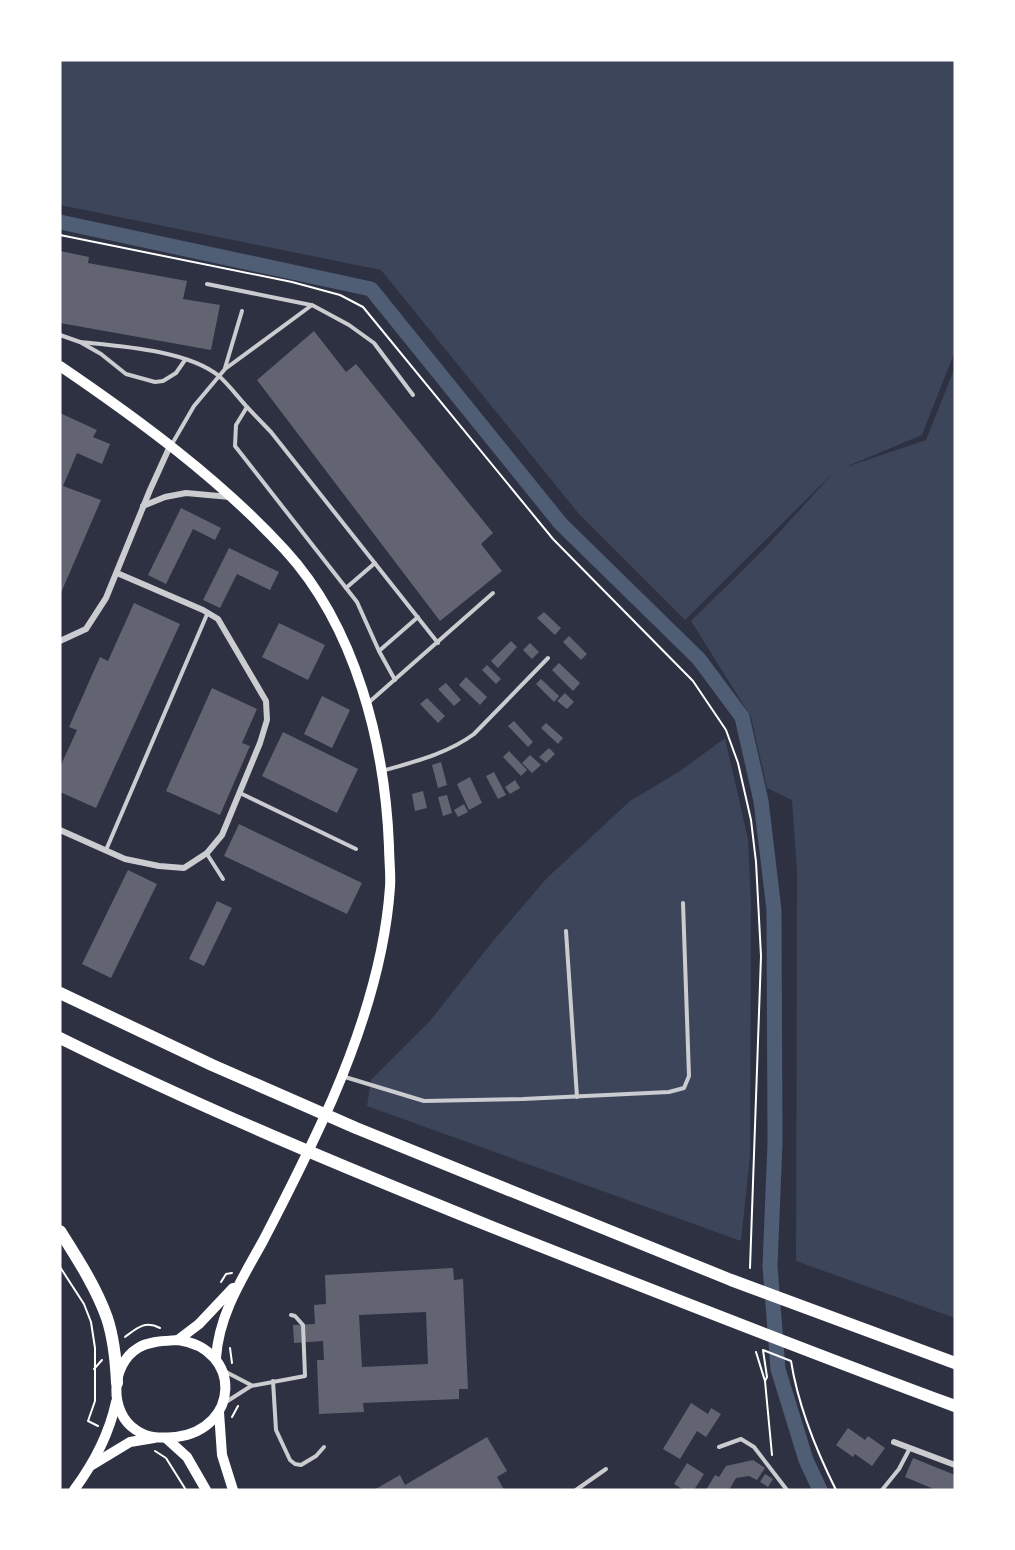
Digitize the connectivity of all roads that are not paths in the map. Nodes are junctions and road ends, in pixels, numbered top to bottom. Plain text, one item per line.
1 (207, 284) dead end
2 (312, 305) junction
3 (242, 311) dead end
4 (60, 335) edge
5 (80, 342) junction
6 (185, 360) junction
7 (60, 366) edge
8 (225, 369) junction
9 (219, 376) junction
10 (413, 395) dead end
11 (247, 407) junction
12 (170, 446) junction
13 (230, 497) junction
14 (143, 506) junction
15 (375, 563) junction
16 (117, 573) junction
17 (346, 588) junction
18 (493, 592) dead end
19 (208, 612) junction
20 (418, 617) junction
21 (60, 634) edge
22 (69, 638) junction
23 (60, 641) edge
24 (438, 643) junction
25 (379, 651) junction
26 (548, 658) dead end
27 (394, 680) junction
28 (367, 705) junction
29 (381, 772) junction
30 (239, 793) junction
31 (60, 830) edge
32 (356, 849) dead end
33 (106, 851) junction
34 (207, 853) junction
35 (223, 879) dead end
36 (683, 903) dead end
37 (566, 932) dead end
38 (60, 993) edge
39 (60, 1038) edge
40 (341, 1076) junction
41 (577, 1096) junction
42 (60, 1231) edge
43 (239, 1282) junction
44 (291, 1315) dead end
45 (178, 1340) junction
46 (218, 1361) junction
47 (955, 1363) edge
48 (273, 1381) junction
49 (117, 1383) junction
50 (251, 1386) junction
51 (116, 1402) junction
52 (955, 1406) edge
53 (221, 1408) junction
54 (154, 1438) junction
55 (166, 1438) junction
56 (894, 1442) dead end
57 (324, 1447) dead end
58 (719, 1447) dead end
59 (910, 1448) junction
60 (955, 1465) edge
61 (92, 1466) junction
62 (606, 1469) dead end
63 (74, 1490) edge
64 (206, 1490) edge
65 (233, 1490) edge
66 (576, 1490) edge
67 (787, 1490) edge
68 (882, 1490) edge

1 - 2 lane
2 - 8 lane
2 - 10 lane
3 - 8 lane
4 - 5 lane
5 - 6 lane
5 - 6 lane
6 - 9 lane
7 - 12 main road
8 - 9 lane
9 - 11 lane
9 - 12 lane
11 - 15 lane
11 - 17 lane
12 - 13 main road
12 - 14 street
13 - 14 street
13 - 28 main road
14 - 16 street
15 - 17 lane
15 - 20 lane
16 - 19 street
16 - 22 street
17 - 25 lane
18 - 24 lane
19 - 30 street
19 - 33 lane
20 - 24 lane
20 - 25 lane
21 - 22 lane
22 - 23 street
24 - 27 lane
25 - 27 lane
26 - 29 lane
27 - 28 lane
28 - 29 main road
29 - 40 main road
30 - 32 lane
30 - 34 street
31 - 33 street
33 - 34 street
34 - 35 lane
36 - 41 lane
37 - 41 lane
38 - 47 highway
39 - 52 highway
40 - 41 lane
40 - 43 main road
42 - 49 highway
43 - 45 main road
43 - 46 main road
44 - 48 lane
45 - 46 main road
45 - 49 main road
46 - 50 lane
46 - 53 main road
48 - 50 lane
48 - 57 lane
49 - 51 main road
50 - 53 lane
51 - 54 main road
51 - 61 main road
53 - 55 main road
53 - 65 main road
54 - 55 main road
54 - 61 main road
55 - 64 main road
56 - 59 street
58 - 67 lane
59 - 60 street
59 - 68 lane
61 - 63 main road
62 - 66 lane

